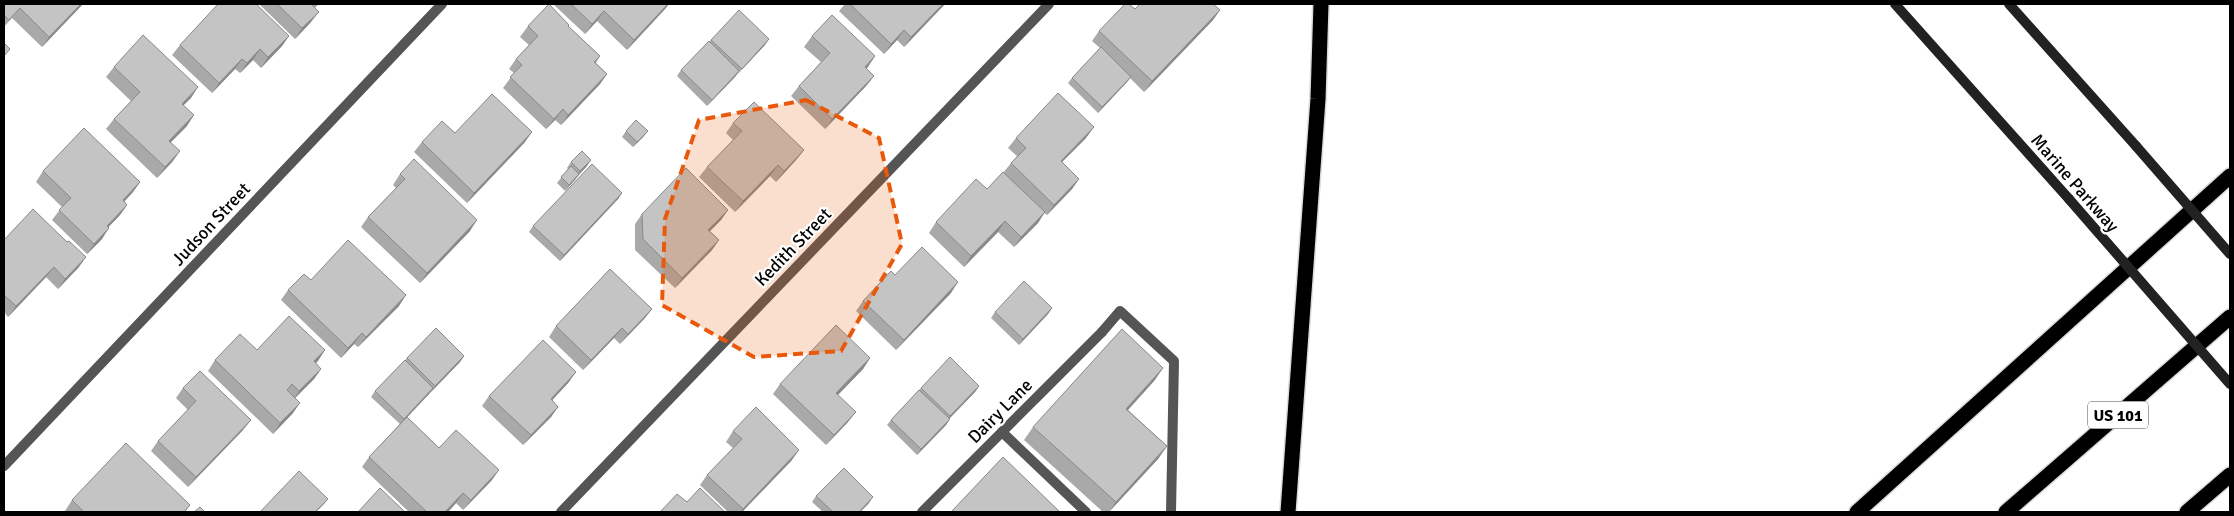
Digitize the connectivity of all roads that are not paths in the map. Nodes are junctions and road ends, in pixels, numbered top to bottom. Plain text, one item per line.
1 (442, 4) edge
2 (1049, 4) edge
3 (1321, 4) edge
4 (1896, 4) edge
5 (2008, 4) edge
6 (2230, 176) edge
7 (2230, 254) edge
8 (2230, 318) edge
9 (2230, 384) edge
10 (1002, 432) junction
11 (4, 466) edge
12 (2230, 475) edge
13 (561, 512) edge
14 (922, 512) edge
15 (1086, 512) edge
16 (1171, 512) edge
17 (1288, 512) edge
18 (1857, 512) edge
19 (2006, 512) edge
20 (2187, 512) edge

1 - 11 street, Judson Street
2 - 13 street, Kedith Street
3 - 17 highway
4 - 9 main road, Marine Parkway, bridge
5 - 7 main road, bridge
6 - 18 highway
8 - 19 highway, US 101
10 - 14 street, Dairy Lane
10 - 15 street
10 - 16 street, Dairy Lane
12 - 20 highway

